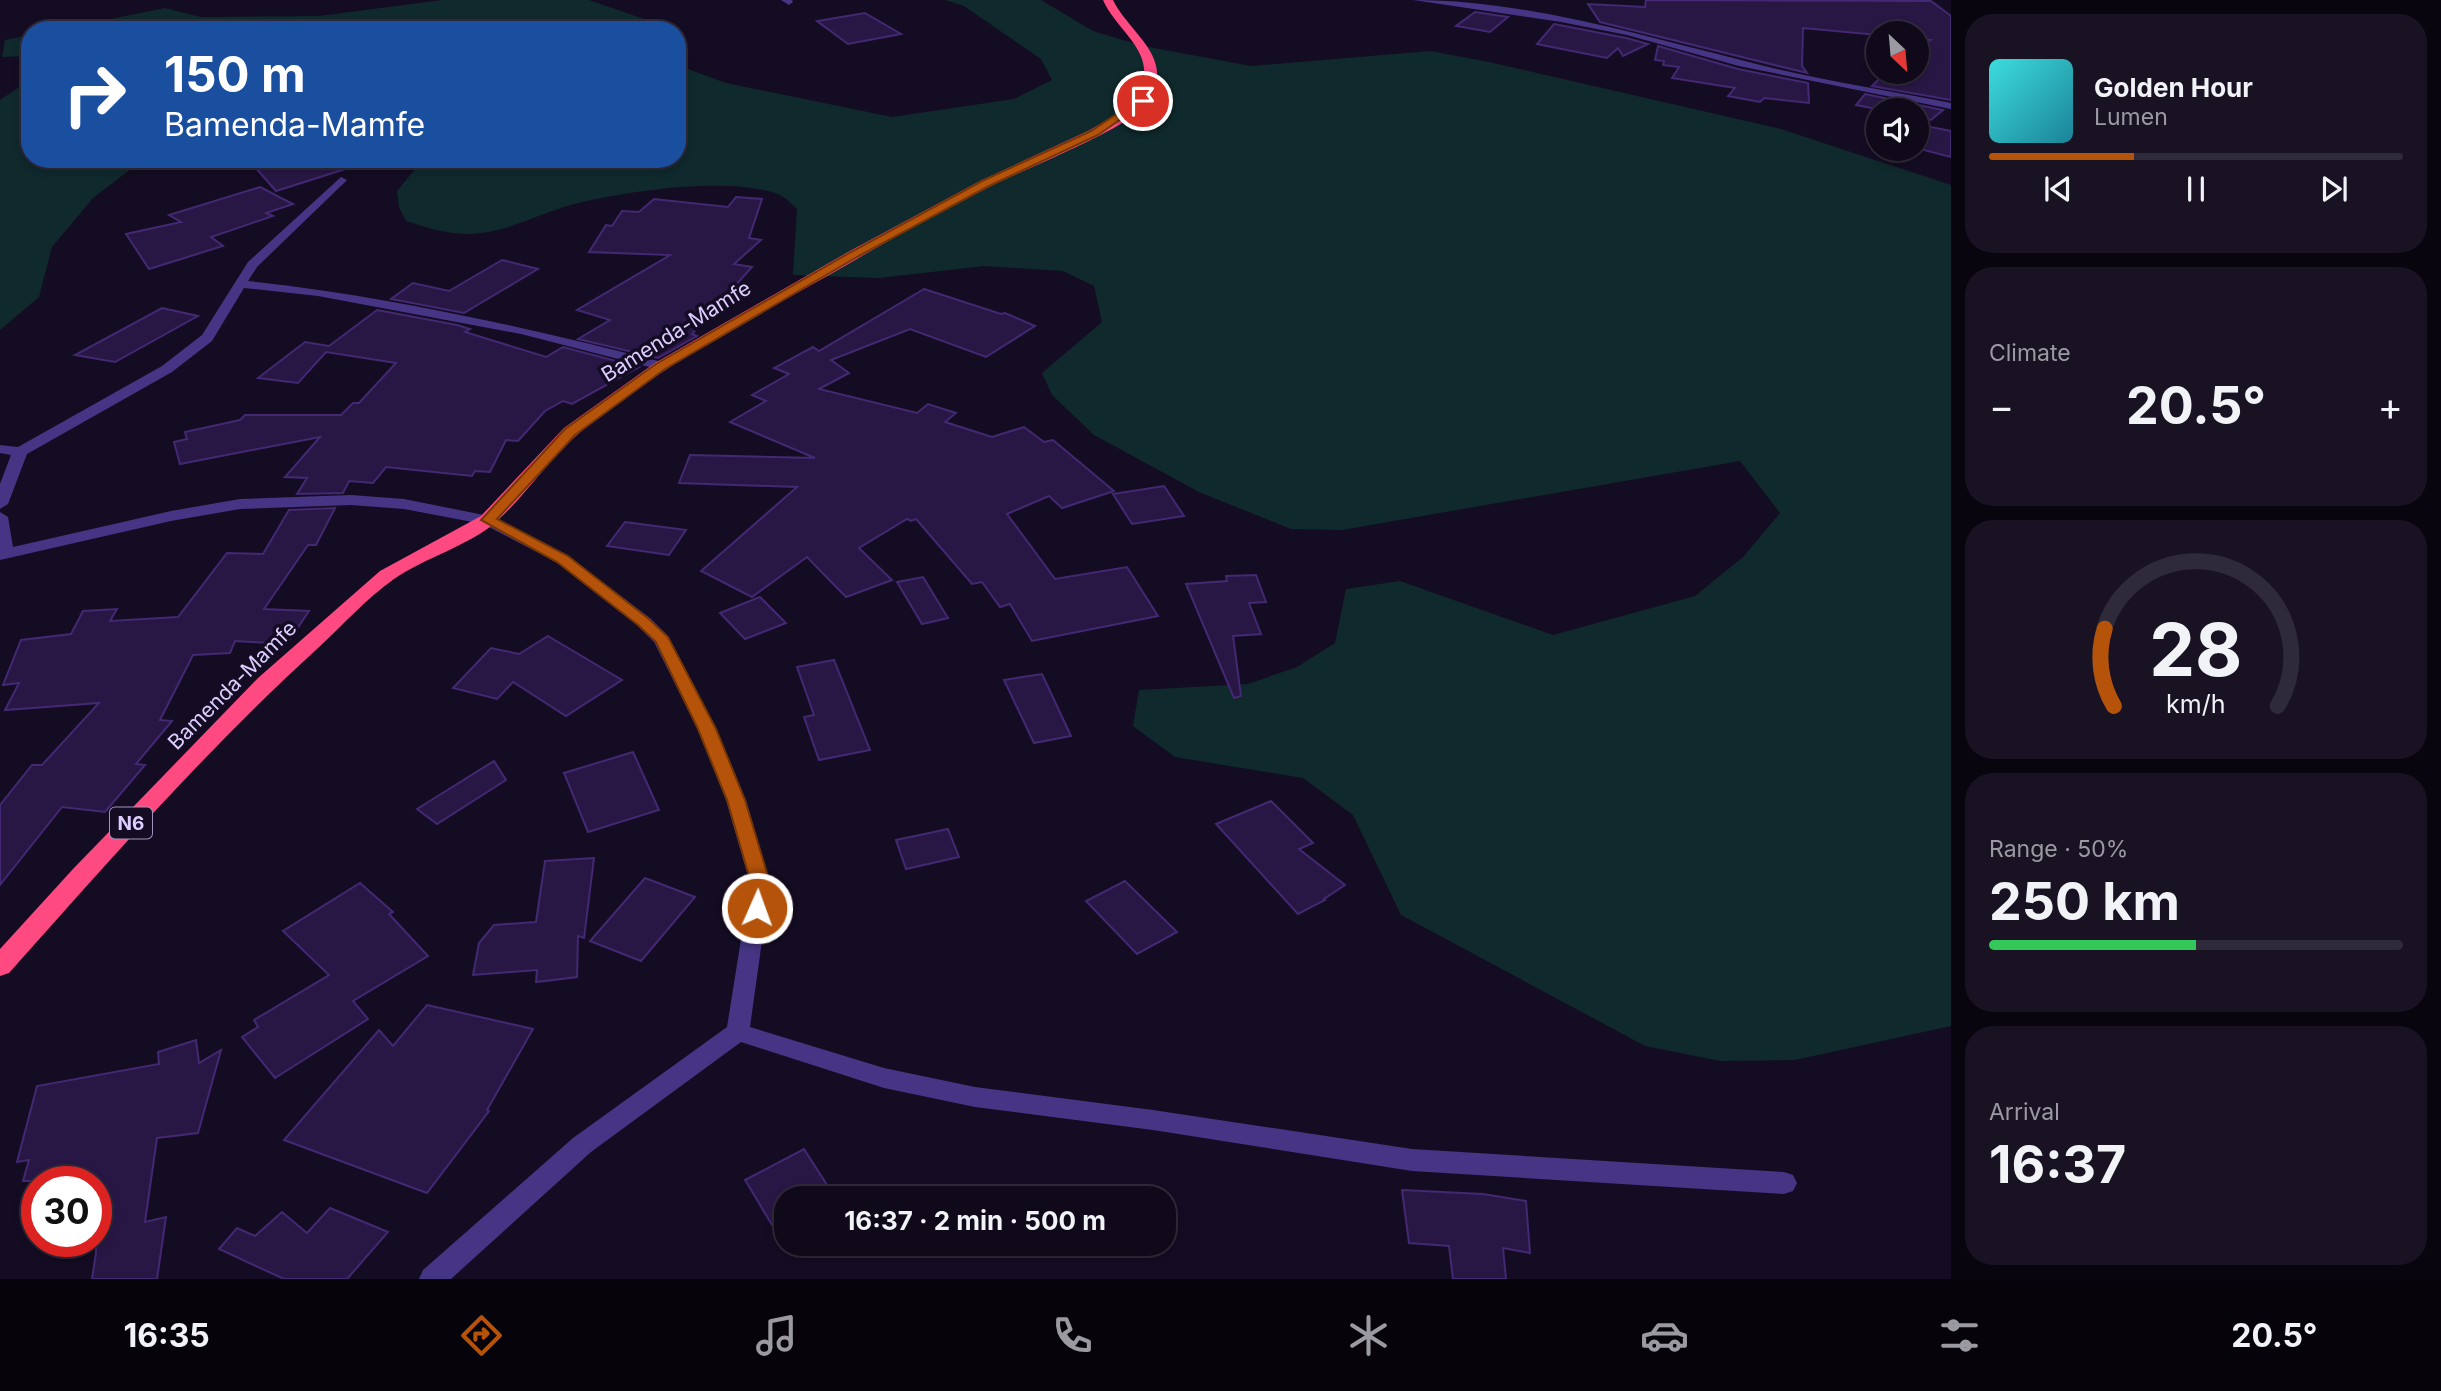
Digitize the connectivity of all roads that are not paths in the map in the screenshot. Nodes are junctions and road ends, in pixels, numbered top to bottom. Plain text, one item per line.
1 (1108, 0) edge
2 (1417, 0) edge
3 (1951, 106) edge
4 (341, 180) dead end
5 (242, 284) junction
6 (661, 366) junction
7 (0, 449) edge
8 (20, 452) junction
9 (0, 504) edge
10 (0, 517) edge
11 (488, 520) junction
12 (3, 554) edge
13 (0, 966) edge
14 (738, 1032) junction
15 (1784, 1183) dead end
16 (432, 1279) edge

1 - 6 highway, Bamenda-Mamfe / N6
2 - 3 street
4 - 5 street
5 - 6 street
5 - 8 street
6 - 11 highway, Bamenda-Mamfe / N6
7 - 8 street
8 - 9 street
10 - 12 street
11 - 12 street
11 - 13 highway, Bamenda-Mamfe / N6
11 - 14 street
14 - 15 street
14 - 16 street

